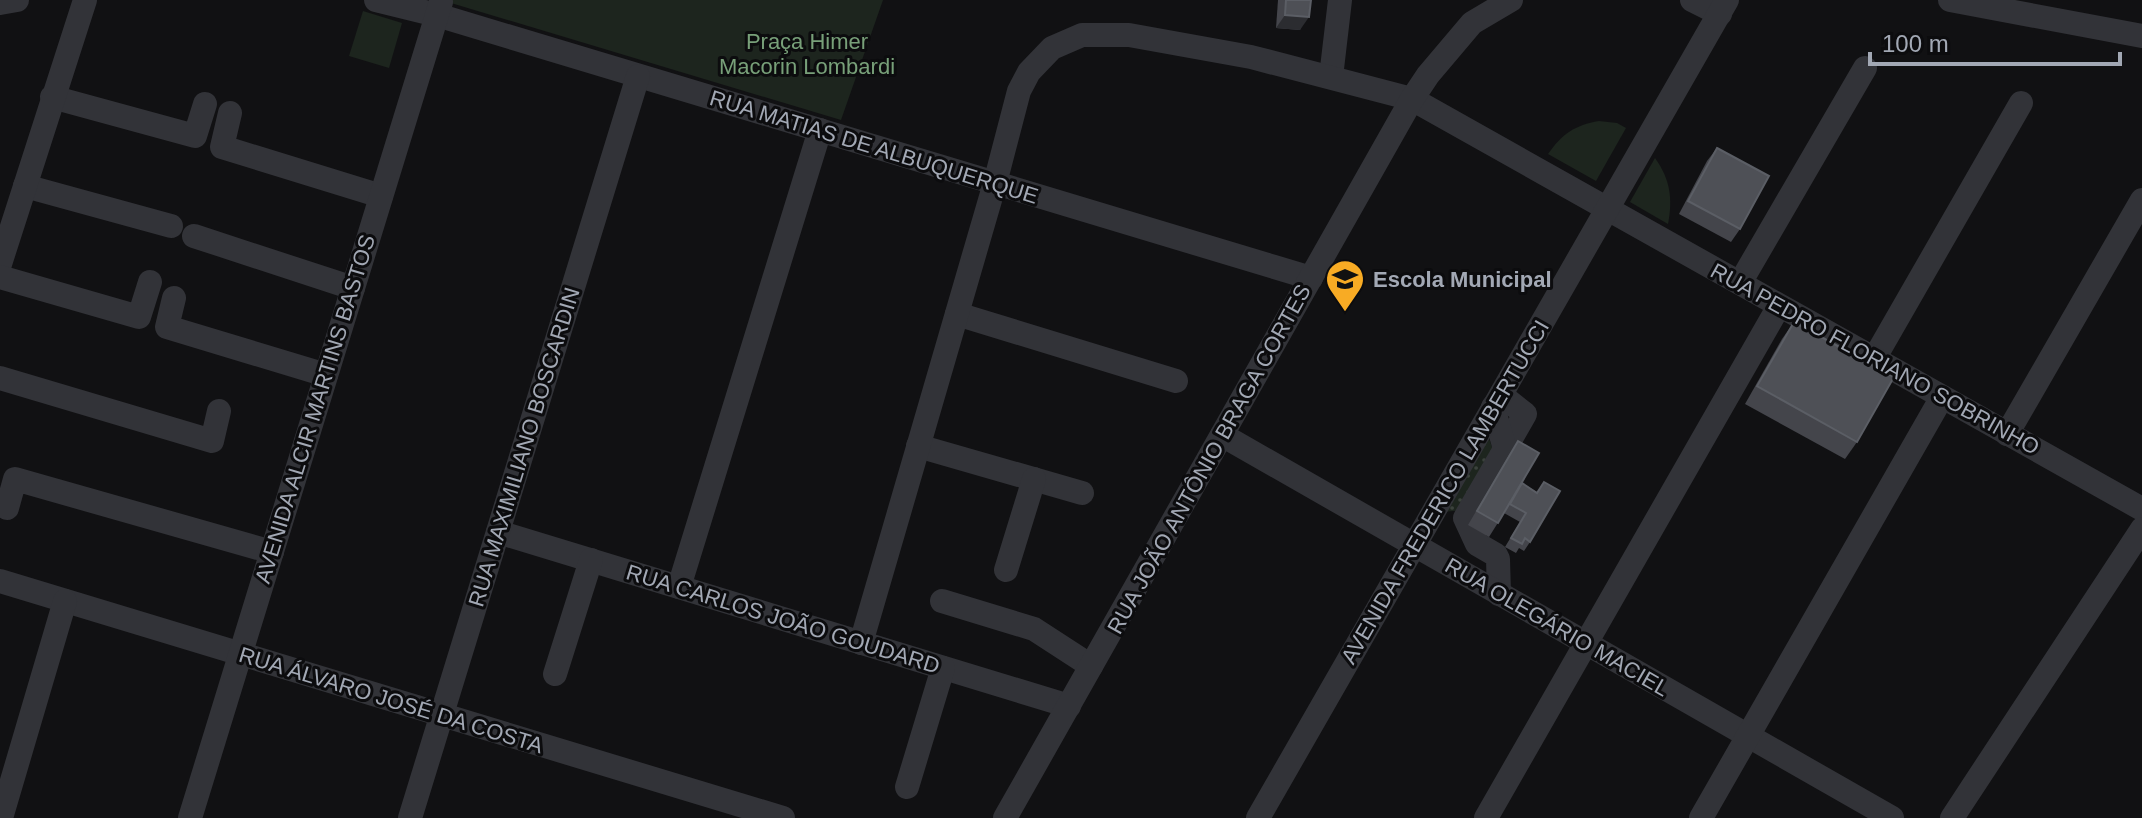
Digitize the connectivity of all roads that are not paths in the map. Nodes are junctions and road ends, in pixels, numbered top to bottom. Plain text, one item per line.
1 (17, 0) edge
2 (85, 0) edge
3 (376, 0) edge
4 (1340, 0) edge
5 (1511, 0) edge
6 (1692, 0) edge
7 (1950, 0) edge
8 (0, 3) edge
9 (1723, 7) edge
10 (439, 8) edge
11 (1473, 11) edge
12 (2142, 36) edge
13 (1865, 68) dead end
14 (638, 76) junction
15 (1331, 77) junction
16 (52, 97) junction
17 (1412, 99) junction
18 (2021, 103) dead end
19 (205, 104) dead end
20 (230, 113) dead end
21 (820, 130) junction
22 (995, 183) junction
23 (25, 186) junction
24 (381, 196) junction
25 (2142, 200) edge
26 (1607, 209) junction
27 (171, 226) dead end
28 (194, 236) dead end
29 (0, 264) edge
30 (0, 277) edge
31 (1311, 278) junction
32 (150, 282) dead end
33 (1740, 283) junction
34 (353, 288) junction
35 (174, 298) dead end
36 (1779, 306) junction
37 (957, 314) junction
38 (1874, 359) junction
39 (326, 375) junction
40 (0, 378) edge
41 (1176, 381) dead end
42 (1942, 397) junction
43 (1497, 401) junction
44 (219, 411) dead end
45 (2007, 434) junction
46 (1222, 435) junction
47 (918, 446) junction
48 (1034, 479) junction
49 (1082, 493) dead end
50 (7, 508) dead end
51 (2142, 509) edge
52 (1465, 518) junction
53 (1428, 522) junction
54 (2142, 529) edge
55 (498, 532) junction
56 (1477, 544) junction
57 (1414, 545) junction
58 (272, 552) junction
59 (591, 560) junction
60 (1449, 565) junction
61 (1006, 570) dead end
62 (0, 581) edge
63 (679, 587) junction
64 (1499, 594) junction
65 (65, 601) junction
66 (942, 601) dead end
67 (861, 643) junction
68 (1586, 643) junction
69 (240, 654) junction
70 (1091, 666) junction
71 (943, 668) junction
72 (555, 674) dead end
73 (1069, 706) junction
74 (442, 715) junction
75 (1748, 736) junction
76 (907, 787) dead end
77 (1, 818) edge
78 (190, 818) edge
79 (410, 818) edge
80 (783, 818) edge
81 (1005, 818) edge
82 (1258, 818) edge
83 (1486, 818) edge
84 (1701, 818) edge
85 (1892, 818) edge
86 (1952, 818) edge

1 - 8 street
2 - 16 street
3 - 10 street, RUA MATIAS DE ALBUQUERQUE
4 - 15 street
5 - 11 street, RUA JOÃO ANTÔNIO BRAGA CORTES
6 - 9 street
7 - 12 street
9 - 26 street, AVENIDA FREDERICO LAMBERTUCCI
10 - 14 street, RUA MATIAS DE ALBUQUERQUE
10 - 24 street, AVENIDA ALCIR MARTINS BASTOS
11 - 17 street, RUA JOÃO ANTÔNIO BRAGA CORTES
13 - 33 street
14 - 21 street, RUA MATIAS DE ALBUQUERQUE
14 - 55 street, RUA MAXIMILIANO BOSCARDIN
15 - 17 street, RUA PEDRO FLORIANO SOBRINHO
15 - 22 street, RUA PEDRO FLORIANO SOBRINHO
16 - 19 street
16 - 23 street
17 - 26 street, RUA PEDRO FLORIANO SOBRINHO
17 - 31 street, RUA JOÃO ANTÔNIO BRAGA CORTES
18 - 38 street
20 - 24 street
21 - 22 street, RUA MATIAS DE ALBUQUERQUE
21 - 63 street
22 - 31 street, RUA MATIAS DE ALBUQUERQUE
22 - 37 street, RUA PEDRO FLORIANO SOBRINHO
23 - 27 street
23 - 29 street
24 - 34 street, AVENIDA ALCIR MARTINS BASTOS
25 - 45 street
26 - 33 street, RUA PEDRO FLORIANO SOBRINHO
26 - 43 street, AVENIDA FREDERICO LAMBERTUCCI
28 - 34 street
30 - 32 street
31 - 46 street, RUA JOÃO ANTÔNIO BRAGA CORTES
33 - 36 street, RUA PEDRO FLORIANO SOBRINHO
34 - 39 street, AVENIDA ALCIR MARTINS BASTOS
35 - 39 street
36 - 38 street, RUA PEDRO FLORIANO SOBRINHO
36 - 68 street
37 - 41 street
37 - 47 street, RUA PEDRO FLORIANO SOBRINHO
38 - 42 street, RUA PEDRO FLORIANO SOBRINHO
39 - 58 street, AVENIDA ALCIR MARTINS BASTOS
40 - 44 street
42 - 45 street, RUA PEDRO FLORIANO SOBRINHO
42 - 75 street
43 - 52 street
43 - 53 street, AVENIDA FREDERICO LAMBERTUCCI
45 - 51 street, RUA PEDRO FLORIANO SOBRINHO
46 - 57 street, RUA OLEGÁRIO MACIEL
46 - 70 street, RUA JOÃO ANTÔNIO BRAGA CORTES
47 - 48 street
47 - 67 street, RUA PEDRO FLORIANO SOBRINHO
48 - 49 street
48 - 61 street
50 - 58 street
52 - 53 street
52 - 56 street
53 - 57 street, AVENIDA FREDERICO LAMBERTUCCI
54 - 86 street
55 - 59 street, RUA CARLOS JOÃO GOUDARD
55 - 74 street, RUA MAXIMILIANO BOSCARDIN
56 - 60 street
56 - 64 street
57 - 60 street, RUA OLEGÁRIO MACIEL
57 - 82 street, AVENIDA FREDERICO LAMBERTUCCI
58 - 69 street, AVENIDA ALCIR MARTINS BASTOS
59 - 63 street, RUA CARLOS JOÃO GOUDARD
59 - 72 street
60 - 64 street, RUA OLEGÁRIO MACIEL
62 - 65 street, RUA ÁLVARO JOSÉ DA COSTA
63 - 67 street, RUA CARLOS JOÃO GOUDARD
64 - 68 street, RUA OLEGÁRIO MACIEL
65 - 69 street, RUA ÁLVARO JOSÉ DA COSTA
65 - 77 street
66 - 70 street
67 - 71 street, RUA CARLOS JOÃO GOUDARD
68 - 75 street, RUA OLEGÁRIO MACIEL
68 - 83 street
69 - 74 street, RUA ÁLVARO JOSÉ DA COSTA
69 - 78 street, AVENIDA ALCIR MARTINS BASTOS
70 - 73 street, RUA JOÃO ANTÔNIO BRAGA CORTES
71 - 73 street, RUA CARLOS JOÃO GOUDARD
71 - 76 street
73 - 81 street, RUA JOÃO ANTÔNIO BRAGA CORTES
74 - 79 street, RUA MAXIMILIANO BOSCARDIN
74 - 80 street, RUA ÁLVARO JOSÉ DA COSTA
75 - 84 street
75 - 85 street, RUA OLEGÁRIO MACIEL

